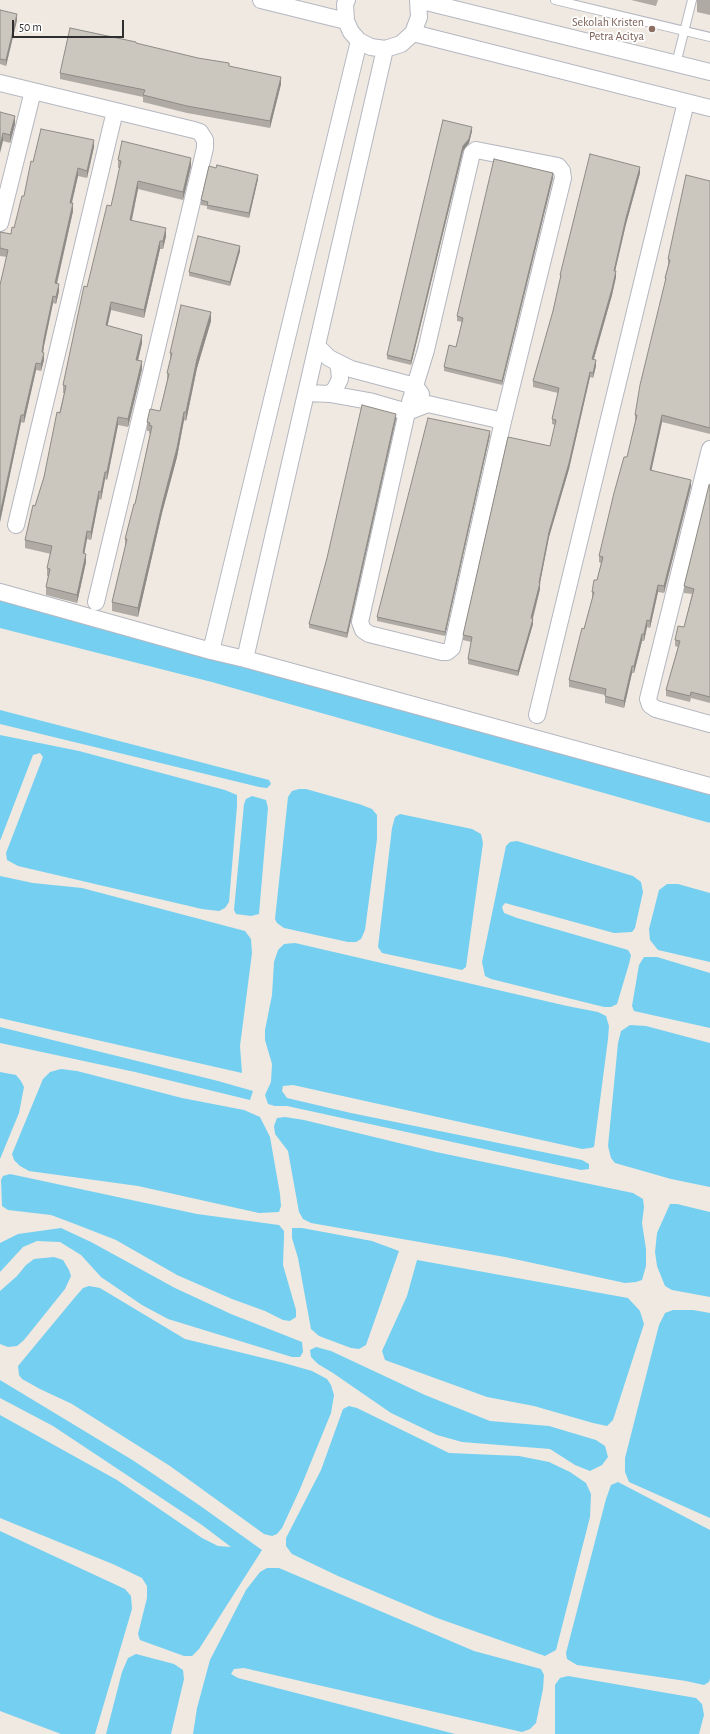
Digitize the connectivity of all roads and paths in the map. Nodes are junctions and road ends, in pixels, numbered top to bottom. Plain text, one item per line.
1 (261, 0) edge
2 (347, 0) edge
3 (418, 0) edge
4 (555, 0) edge
5 (692, 0) edge
6 (346, 21) junction
7 (684, 31) junction
8 (412, 33) junction
9 (710, 37) edge
10 (359, 41) junction
11 (385, 49) junction
12 (676, 64) junction
13 (710, 72) edge
14 (0, 83) edge
15 (32, 91) junction
16 (686, 102) junction
17 (710, 108) edge
18 (115, 111) junction
19 (0, 223) edge
20 (318, 347) junction
21 (337, 363) junction
22 (415, 386) junction
23 (307, 393) junction
24 (330, 394) junction
25 (428, 404) junction
26 (408, 412) junction
27 (503, 421) junction
28 (710, 449) edge
29 (708, 467) edge
30 (16, 525) dead end
31 (0, 592) edge
32 (96, 602) dead end
33 (211, 651) junction
34 (246, 659) junction
35 (537, 715) dead end
36 (710, 724) edge
37 (710, 786) edge

1 - 6 street
2 - 6 street
3 - 8 street
3 - 12 street
4 - 7 lane
5 - 7 lane
6 - 10 street
7 - 9 lane
7 - 12 lane
8 - 11 street
8 - 16 street
10 - 11 street
10 - 33 street
11 - 20 street
12 - 13 street
14 - 15 street
15 - 18 street
15 - 19 street
16 - 17 street
16 - 35 street
18 - 30 street
18 - 32 street
20 - 21 street
20 - 23 street
21 - 22 street
21 - 24 street
22 - 25 street
22 - 26 street
22 - 27 street
23 - 24 street
23 - 34 street
24 - 26 street
25 - 26 street
25 - 27 street
26 - 27 street
28 - 29 street
29 - 36 street
31 - 33 street
33 - 34 street
34 - 37 street

